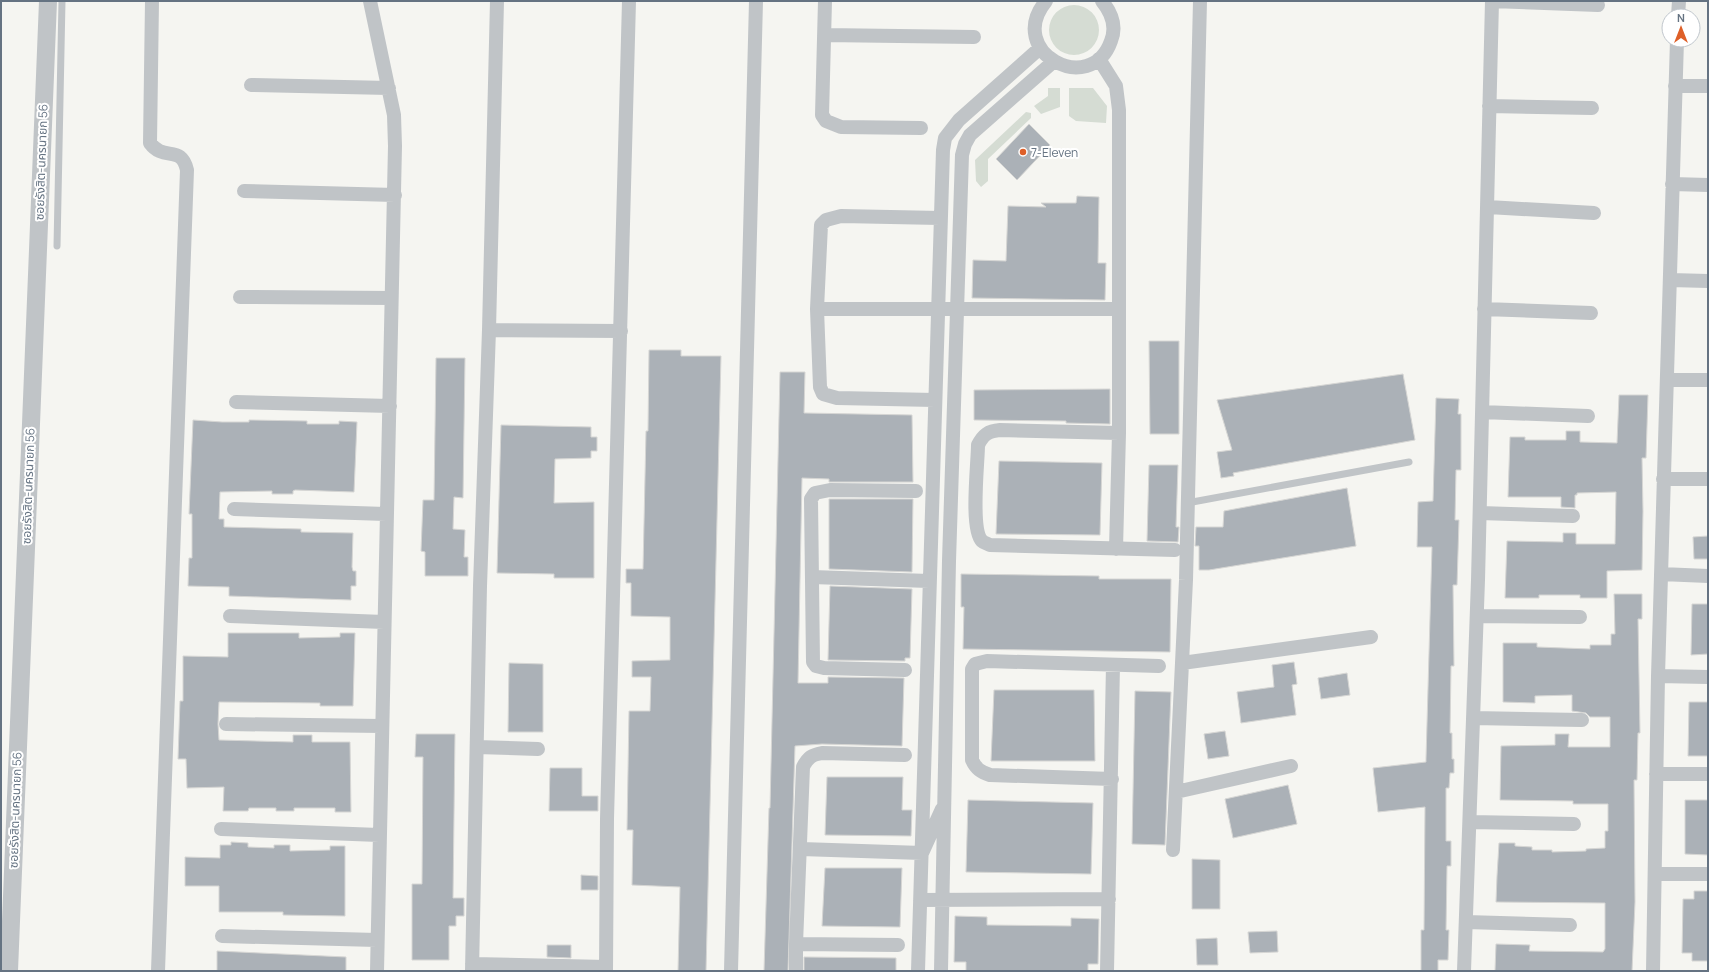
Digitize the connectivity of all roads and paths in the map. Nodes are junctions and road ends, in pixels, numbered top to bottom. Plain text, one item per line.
1 (48, 1) edge
2 (62, 1) edge
3 (152, 1) edge
4 (370, 1) edge
5 (497, 1) edge
6 (629, 1) edge
7 (756, 1) edge
8 (825, 1) edge
9 (1046, 1) edge
10 (1200, 1) edge
11 (1492, 1) edge
12 (1109, 4) edge
13 (1598, 5) dead end
14 (824, 35) junction
15 (974, 37) dead end
16 (1040, 48) junction
17 (1677, 48) edge
18 (1099, 59) junction
19 (1053, 62) junction
20 (251, 85) dead end
21 (1675, 86) junction
22 (1708, 86) edge
23 (389, 88) junction
24 (1489, 106) junction
25 (1592, 108) dead end
26 (921, 128) dead end
27 (1672, 184) junction
28 (1708, 185) edge
29 (244, 191) dead end
30 (395, 195) junction
31 (1488, 207) junction
32 (1594, 213) dead end
33 (940, 218) junction
34 (57, 246) dead end
35 (1670, 280) junction
36 (1708, 281) edge
37 (240, 297) dead end
38 (391, 298) junction
39 (957, 308) junction
40 (817, 309) junction
41 (937, 309) junction
42 (1118, 309) junction
43 (1484, 309) junction
44 (1591, 313) dead end
45 (489, 330) junction
46 (621, 331) junction
47 (1668, 380) junction
48 (1708, 380) edge
49 (934, 400) junction
50 (236, 402) dead end
51 (390, 406) junction
52 (1482, 412) junction
53 (1588, 416) dead end
54 (1119, 433) junction
55 (1409, 462) dead end
56 (1663, 479) junction
57 (1708, 479) edge
58 (916, 491) dead end
59 (1188, 503) junction
60 (234, 509) dead end
61 (1480, 513) junction
62 (386, 514) junction
63 (1573, 516) dead end
64 (1116, 549) junction
65 (1175, 550) dead end
66 (1661, 574) junction
67 (1708, 576) edge
68 (812, 577) junction
69 (929, 581) junction
70 (230, 616) dead end
71 (1477, 616) junction
72 (1580, 617) dead end
73 (384, 622) junction
74 (1371, 637) dead end
75 (1182, 664) junction
76 (1113, 665) junction
77 (1160, 666) dead end
78 (905, 670) dead end
79 (1658, 676) junction
80 (1708, 677) edge
81 (1473, 718) junction
82 (1582, 720) dead end
83 (226, 724) dead end
84 (381, 726) junction
85 (476, 747) junction
86 (538, 749) dead end
87 (905, 755) dead end
88 (1291, 766) dead end
89 (1656, 774) junction
90 (1708, 774) edge
91 (1112, 779) junction
92 (1176, 792) junction
93 (944, 804) junction
94 (1470, 822) junction
95 (1574, 824) dead end
96 (221, 828) dead end
97 (379, 835) junction
98 (801, 849) junction
99 (1173, 850) dead end
100 (922, 853) junction
101 (1655, 874) junction
102 (1708, 874) edge
103 (1109, 899) junction
104 (920, 900) junction
105 (943, 900) junction
106 (1466, 922) junction
107 (1570, 925) dead end
108 (222, 936) dead end
109 (377, 940) junction
110 (796, 944) junction
111 (898, 945) dead end
112 (472, 967) edge
113 (606, 969) edge
114 (9, 971) edge
115 (158, 971) edge
116 (377, 971) edge
117 (731, 971) edge
118 (796, 971) edge
119 (918, 971) edge
120 (941, 971) edge
121 (1107, 971) edge
122 (1464, 971) edge
123 (1653, 971) edge

1 - 114 street, ซอยรังสิต-นครนายก 56
2 - 34 lane
3 - 115 street
4 - 23 street
5 - 45 street
6 - 46 street
7 - 117 street
8 - 14 street
9 - 16 street
10 - 59 street
11 - 13 street
11 - 24 street
12 - 18 street
14 - 15 street
14 - 26 street
16 - 19 street
16 - 33 street
17 - 21 street
18 - 19 street
18 - 42 street
19 - 39 street
20 - 23 street
21 - 22 street
21 - 27 street
23 - 30 street
24 - 25 street
24 - 31 street
27 - 28 street
27 - 35 street
29 - 30 street
30 - 38 street
31 - 32 street
31 - 43 street
33 - 40 street
33 - 41 street
35 - 36 street
35 - 47 street
37 - 38 street
38 - 51 street
39 - 41 street
39 - 42 street
39 - 93 street
40 - 41 street
40 - 49 street
41 - 49 street
42 - 54 street
43 - 44 street
43 - 52 street
45 - 46 street
45 - 85 street
46 - 113 street
47 - 48 street
47 - 56 street
49 - 69 street
50 - 51 street
51 - 62 street
52 - 53 street
52 - 61 street
54 - 64 street
54 - 64 street
55 - 59 lane
56 - 57 street
56 - 66 street
58 - 68 street
59 - 75 street
60 - 62 street
61 - 63 street
61 - 71 street
62 - 73 street
64 - 65 street
66 - 67 street
66 - 79 street
68 - 69 street
68 - 78 street
69 - 100 street
70 - 73 street
71 - 72 street
71 - 81 street
73 - 84 street
74 - 75 street
75 - 92 street
76 - 77 street
76 - 91 street
76 - 91 street
79 - 80 street
79 - 89 street
81 - 82 street
81 - 94 street
83 - 84 street
84 - 97 street
85 - 86 street
85 - 112 street
87 - 98 street
88 - 92 street
89 - 90 street
89 - 101 street
91 - 103 street
92 - 99 street
93 - 100 street
93 - 105 street
94 - 95 street
94 - 106 street
96 - 97 street
97 - 109 street
98 - 100 street
98 - 110 street
100 - 104 street
101 - 102 street
101 - 123 street
103 - 105 street
103 - 121 street
104 - 105 street
104 - 119 street
105 - 120 street
106 - 107 street
106 - 122 street
108 - 109 street
109 - 116 street
110 - 111 street
110 - 118 street
112 - 113 street

